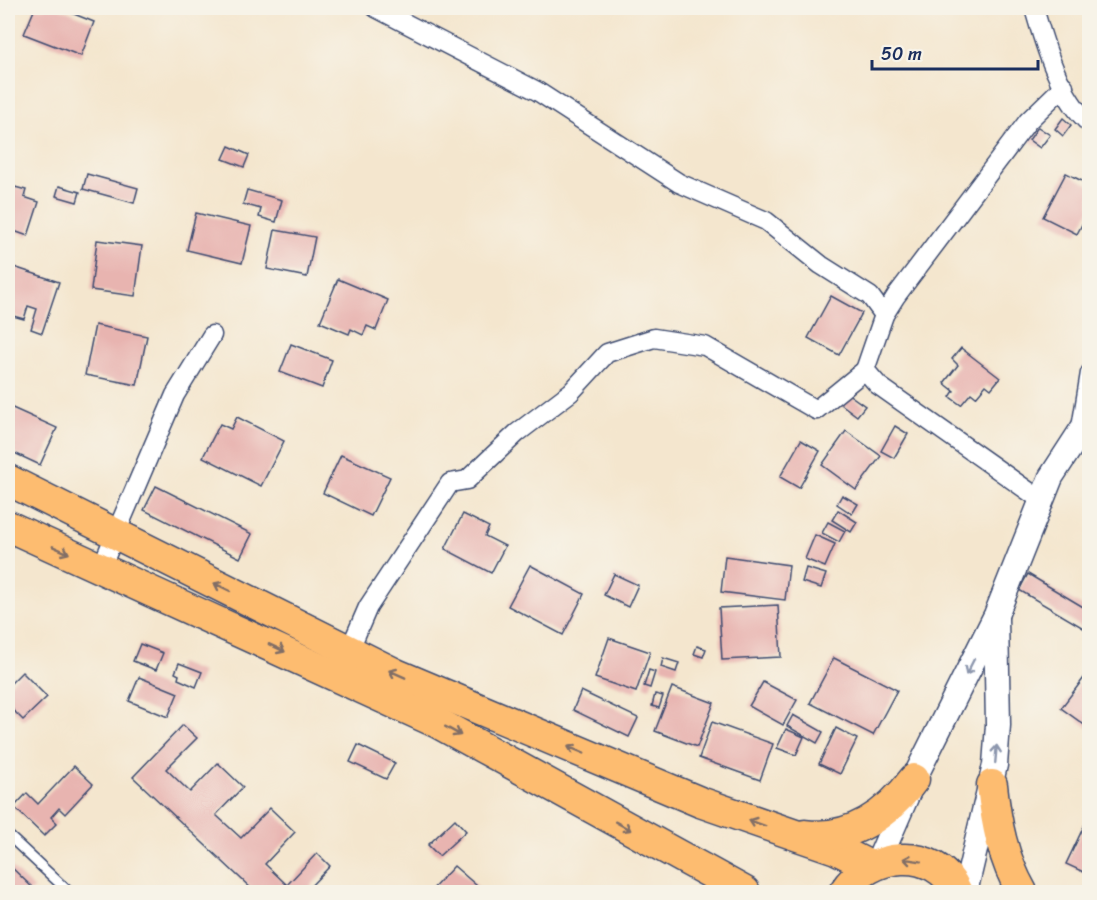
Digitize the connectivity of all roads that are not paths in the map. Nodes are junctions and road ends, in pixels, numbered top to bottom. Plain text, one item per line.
1 (376, 8) edge
2 (1034, 8) edge
3 (1064, 86) junction
4 (1089, 124) edge
5 (884, 315) junction
6 (212, 335) dead end
7 (865, 370) junction
8 (1089, 373) edge
9 (1085, 422) edge
10 (8, 480) edge
11 (1041, 500) junction
12 (8, 526) edge
13 (116, 535) junction
14 (101, 568) junction
15 (996, 615) junction
16 (349, 651) junction
17 (914, 779) junction
18 (992, 785) junction
19 (787, 833) junction
20 (8, 835) edge
21 (681, 858) junction
22 (874, 864) junction
23 (69, 892) edge
24 (723, 892) edge
25 (745, 892) edge
26 (844, 892) edge
27 (957, 892) edge
28 (964, 892) edge
29 (1022, 892) edge

1 - 5 street
2 - 3 street
3 - 4 street
3 - 5 street
5 - 7 street
6 - 13 street
7 - 11 street
7 - 16 street
8 - 9 street
9 - 11 street
10 - 13 main road
11 - 15 street
12 -> 14 main road
13 - 14 street
16 -> 13 main road
14 -> 21 main road
15 -> 17 street
18 -> 15 street
19 -> 16 main road
17 - 19 main road
17 - 22 street
18 - 28 street
18 - 29 main road
19 - 22 main road
20 - 23 lane
21 - 24 main road
21 - 25 main road
22 - 26 main road
27 -> 22 main road

